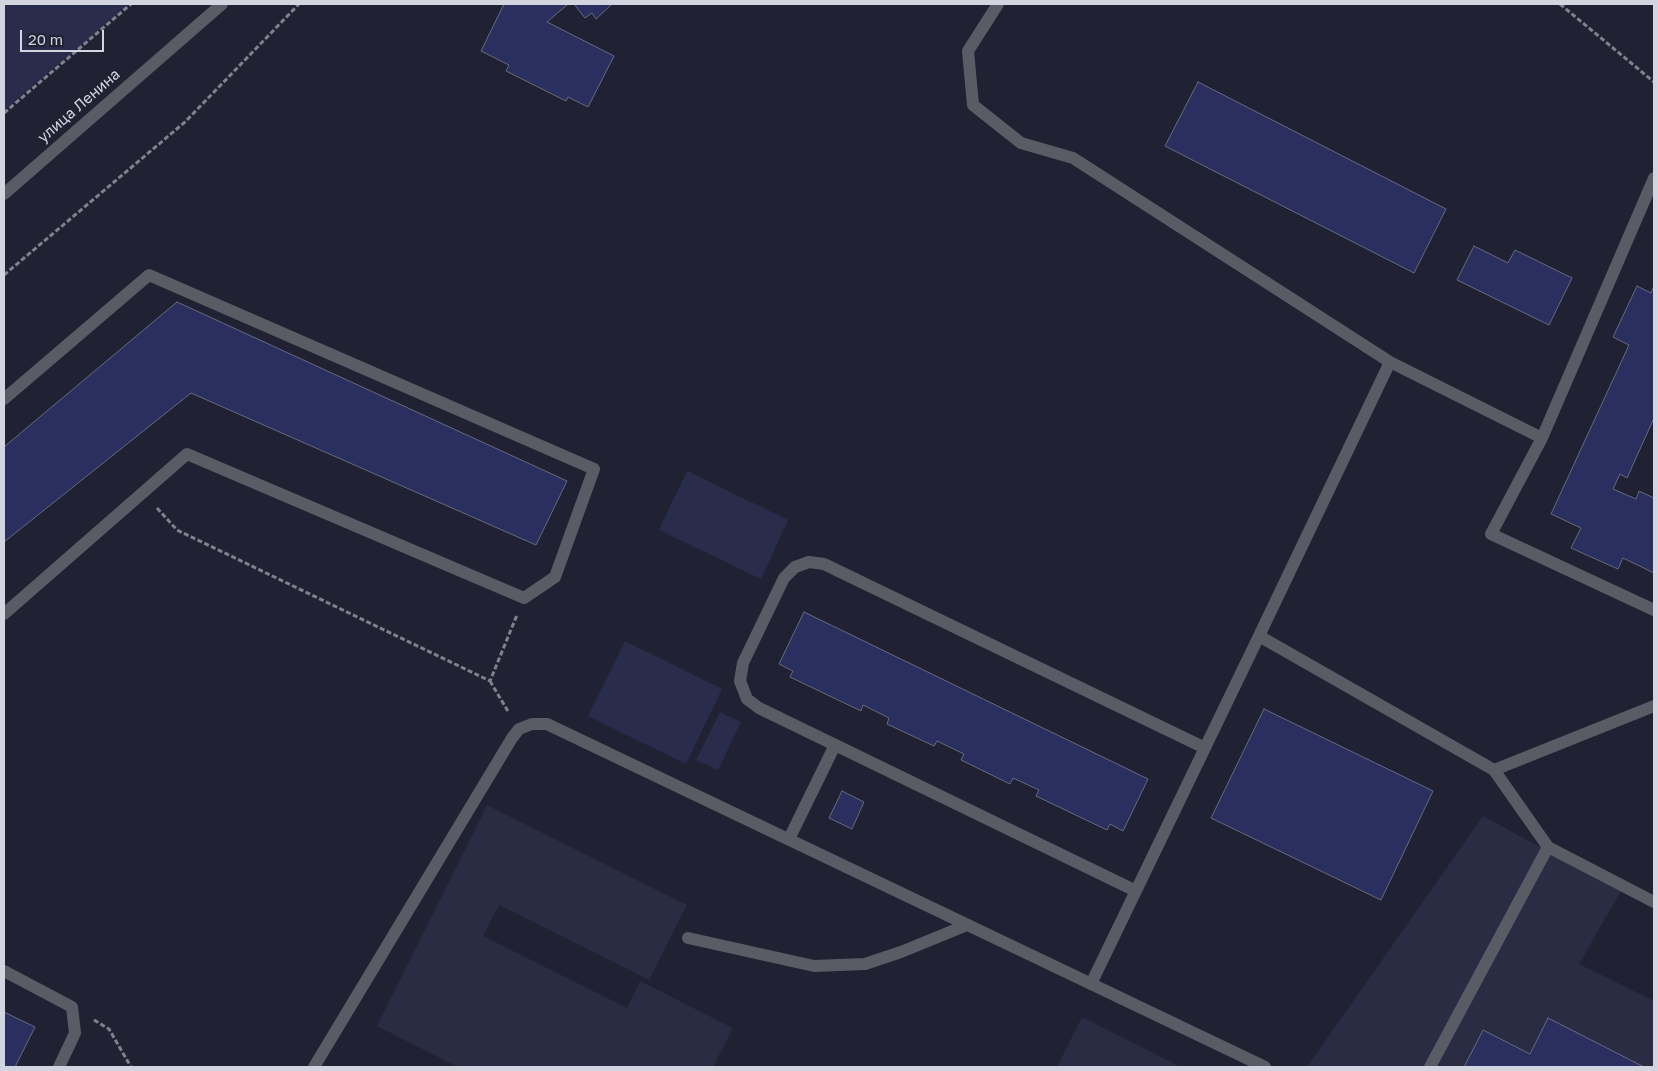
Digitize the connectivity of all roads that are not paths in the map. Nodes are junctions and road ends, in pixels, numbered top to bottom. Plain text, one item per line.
1 (222, 4) edge
2 (998, 4) edge
3 (1654, 178) edge
4 (4, 194) edge
5 (1390, 362) junction
6 (4, 399) edge
7 (1542, 438) junction
8 (1654, 610) edge
9 (4, 614) edge
10 (1259, 636) junction
11 (1654, 706) edge
12 (835, 745) junction
13 (1205, 748) junction
14 (1494, 770) junction
15 (789, 840) junction
16 (1548, 847) junction
17 (1136, 891) junction
18 (1654, 902) edge
19 (967, 925) junction
20 (688, 938) dead end
21 (4, 971) edge
22 (1091, 984) junction
23 (58, 1067) edge
24 (314, 1067) edge
25 (1265, 1067) edge
26 (1430, 1067) edge

1 - 4 street, улица Ленина
2 - 5 street
3 - 7 street
5 - 7 street
5 - 10 street
6 - 9 street
7 - 8 street
10 - 13 street
10 - 14 street
11 - 14 street
12 - 13 street
12 - 15 street
12 - 17 street
13 - 17 street
14 - 16 street
15 - 19 street
15 - 24 street
16 - 18 street
16 - 26 street
17 - 22 street
19 - 20 street
19 - 22 street
21 - 23 street
22 - 25 street

